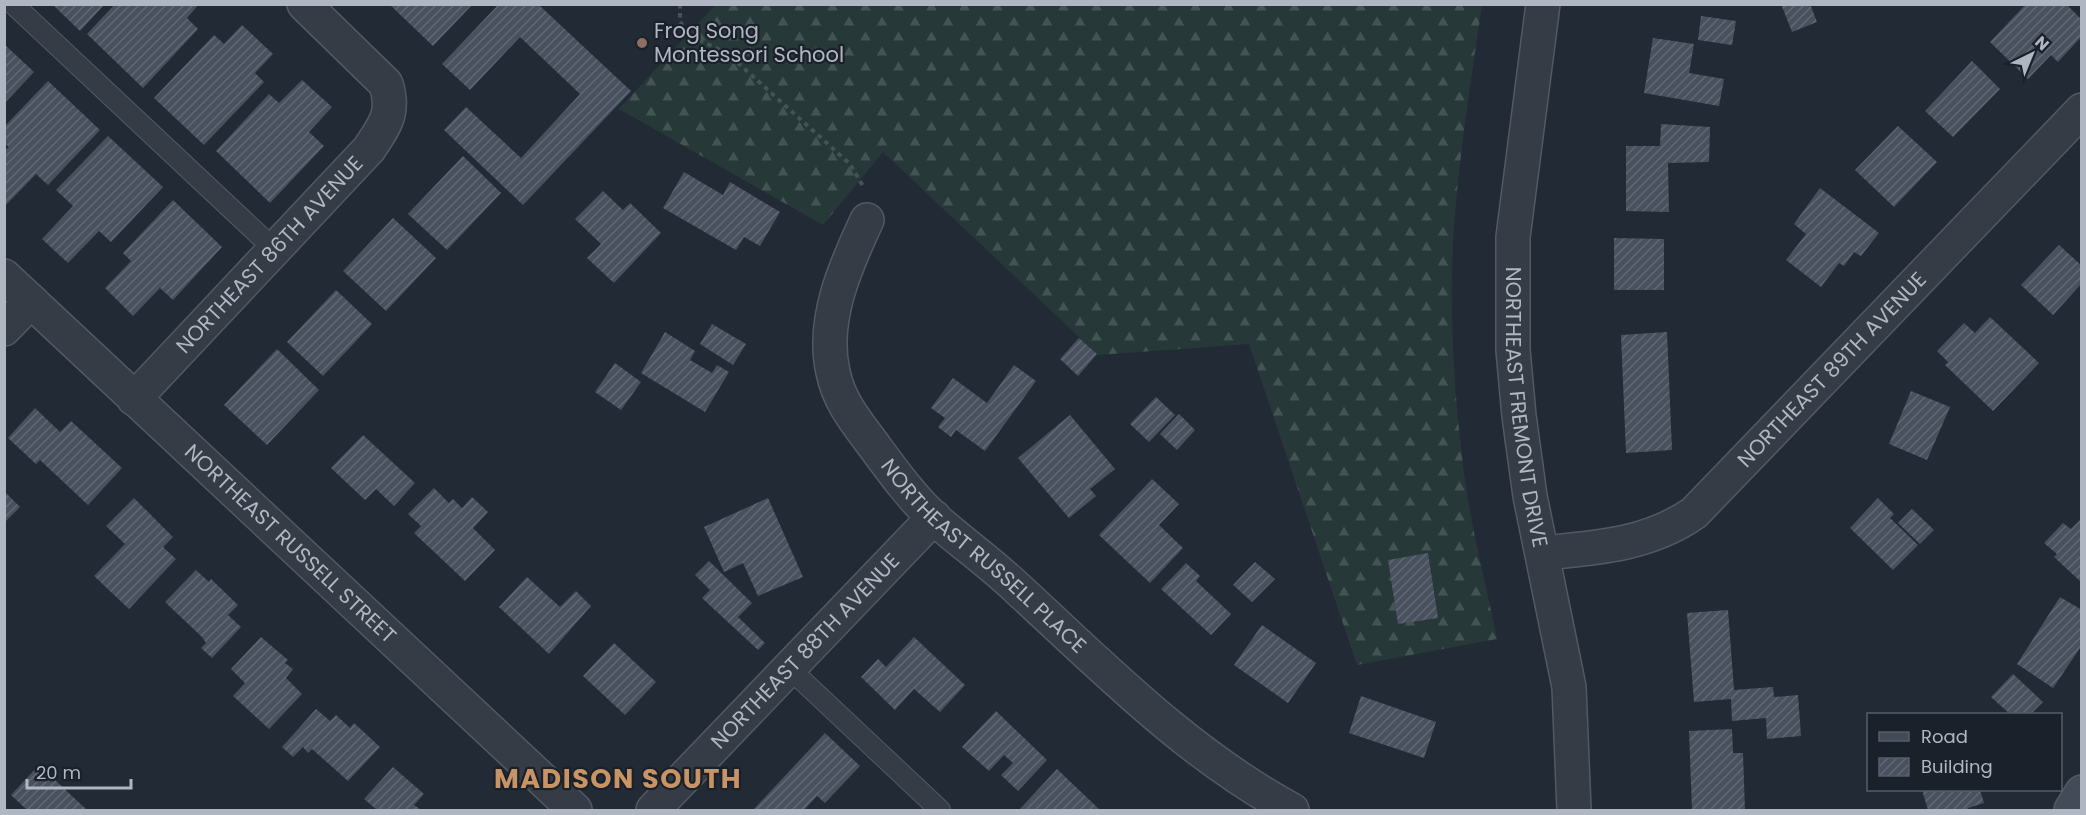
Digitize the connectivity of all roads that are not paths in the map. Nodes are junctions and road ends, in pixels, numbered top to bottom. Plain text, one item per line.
1 (13, 4) edge
2 (304, 4) edge
3 (1543, 4) edge
4 (2082, 110) edge
5 (867, 220) road end
6 (274, 249) junction
7 (4, 276) edge
8 (31, 301) junction
9 (4, 329) edge
10 (134, 399) junction
11 (934, 518) junction
12 (1542, 553) junction
13 (790, 669) junction
14 (2082, 792) edge
15 (575, 810) edge
16 (653, 810) edge
17 (940, 810) edge
18 (1292, 810) edge
19 (1574, 810) edge
20 (2071, 810) edge

1 - 6 lane
2 - 6 street, NORTHEAST 86TH AVENUE
3 - 12 street, NORTHEAST FREMONT DRIVE
4 - 12 street, NORTHEAST 89TH AVENUE
5 - 11 street, NORTHEAST RUSSELL PLACE
6 - 10 street, NORTHEAST 86TH AVENUE
7 - 8 street, NORTHEAST RUSSELL STREET
8 - 9 street
8 - 10 street, NORTHEAST RUSSELL STREET
10 - 15 street, NORTHEAST RUSSELL STREET
11 - 13 street, NORTHEAST 88TH AVENUE
11 - 18 street, NORTHEAST RUSSELL PLACE
12 - 19 street, NORTHEAST FREMONT DRIVE
13 - 16 street, NORTHEAST 88TH AVENUE
13 - 17 lane
14 - 20 street

